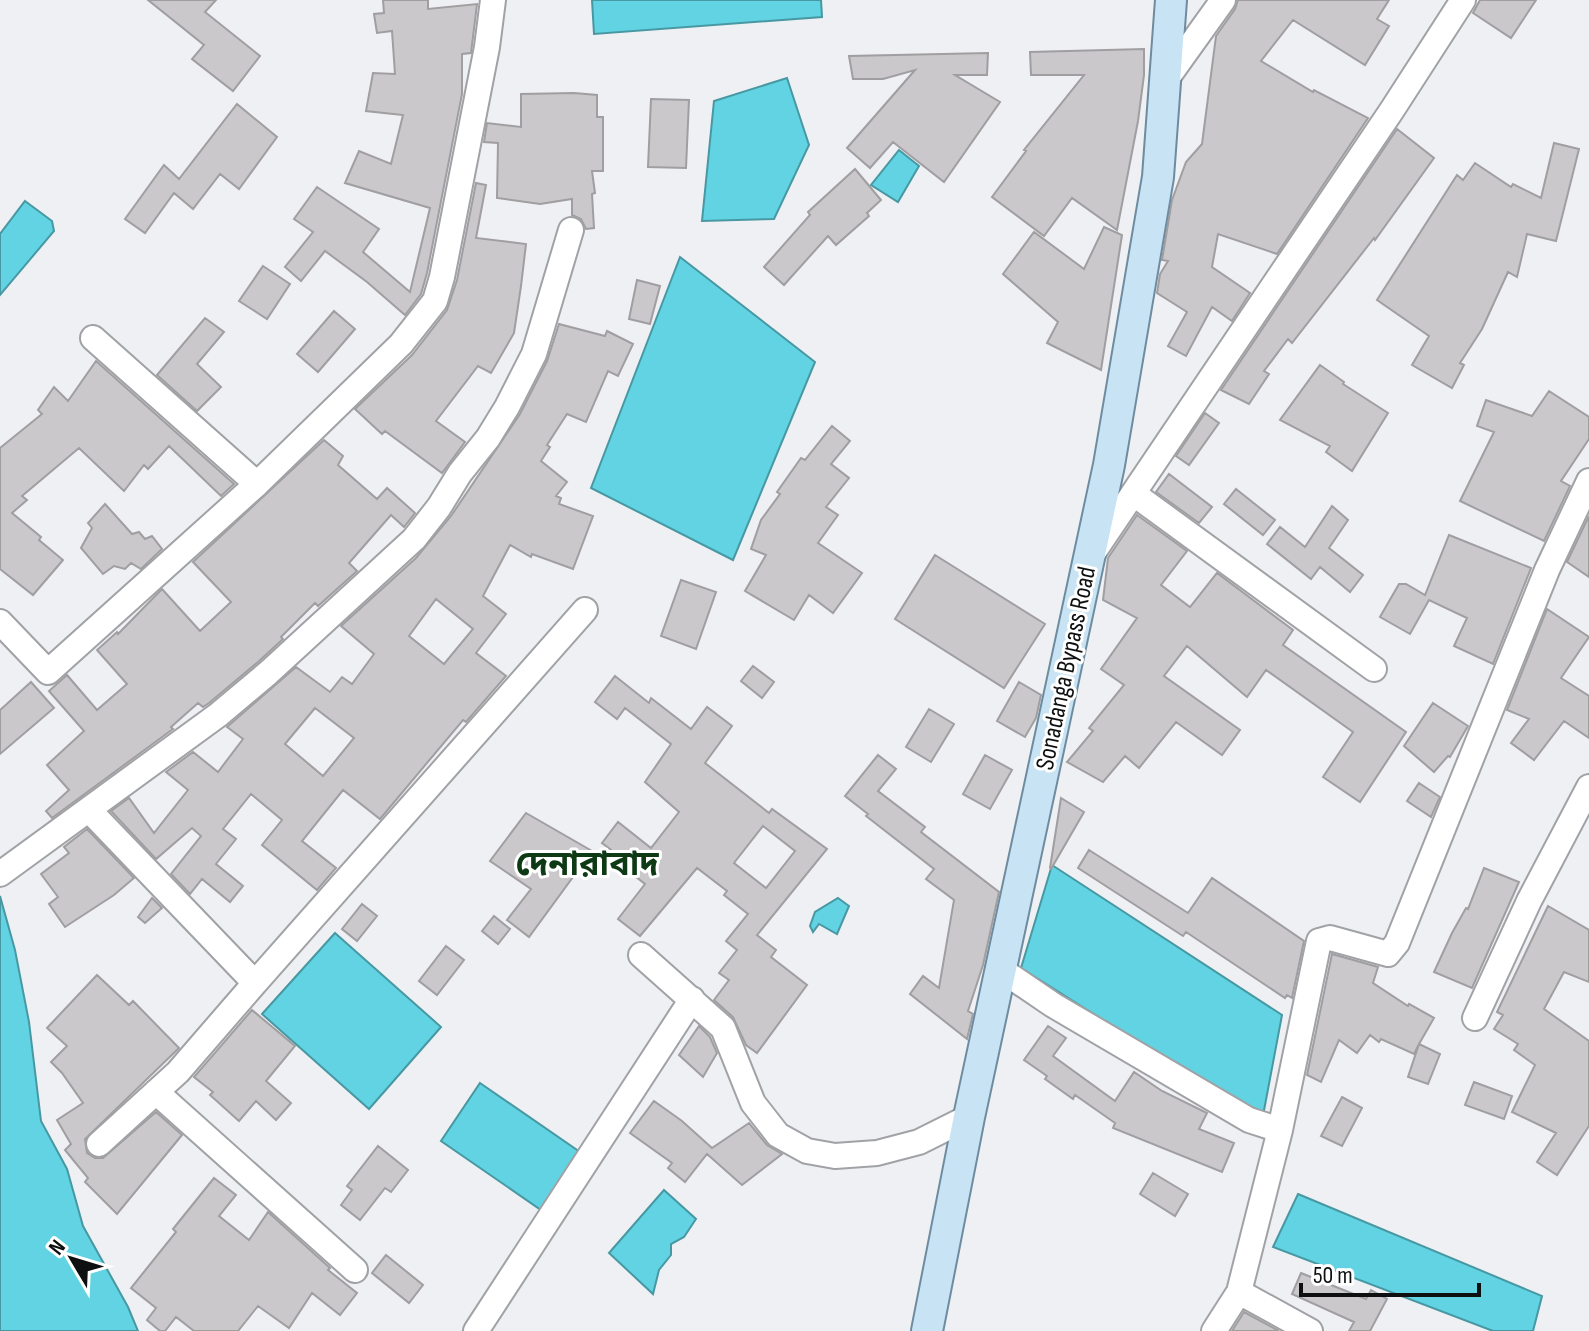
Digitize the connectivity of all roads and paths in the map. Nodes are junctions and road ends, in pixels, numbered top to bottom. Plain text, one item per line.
1 (493, 0) edge
2 (1171, 0) edge
3 (1223, 0) edge
4 (1463, 0) edge
5 (1165, 81) junction
6 (571, 230) dead end
7 (93, 338) dead end
8 (1589, 481) edge
9 (257, 484) junction
10 (1134, 494) junction
11 (1088, 561) junction
12 (585, 610) dead end
13 (0, 622) edge
14 (1374, 669) dead end
15 (1589, 787) edge
16 (89, 810) junction
17 (6, 870) edge
18 (641, 955) dead end
19 (1000, 969) junction
20 (255, 983) junction
21 (692, 999) junction
22 (1475, 1018) dead end
23 (156, 1092) junction
24 (969, 1117) junction
25 (1280, 1130) junction
26 (99, 1144) dead end
27 (355, 1270) dead end
28 (1239, 1292) junction
29 (476, 1331) edge
30 (927, 1331) edge
31 (1214, 1331) edge
32 (1310, 1331) edge

1 - 9 street
2 - 5 main road, Sonadanga Bypass Road
3 - 5 street
4 - 10 street
5 - 11 main road, Sonadanga Bypass Road
6 - 16 street
7 - 9 street
8 - 25 street
9 - 13 street
10 - 11 street
10 - 14 street
11 - 19 main road, Sonadanga Bypass Road
12 - 20 street
15 - 22 street
16 - 17 street
16 - 20 street
18 - 21 street
19 - 24 main road, Sonadanga Bypass Road
19 - 25 street
20 - 23 street
21 - 24 street
21 - 29 street
23 - 26 street
23 - 27 street
24 - 30 main road, Sonadanga Bypass Road
25 - 28 street
28 - 31 street
28 - 32 street

